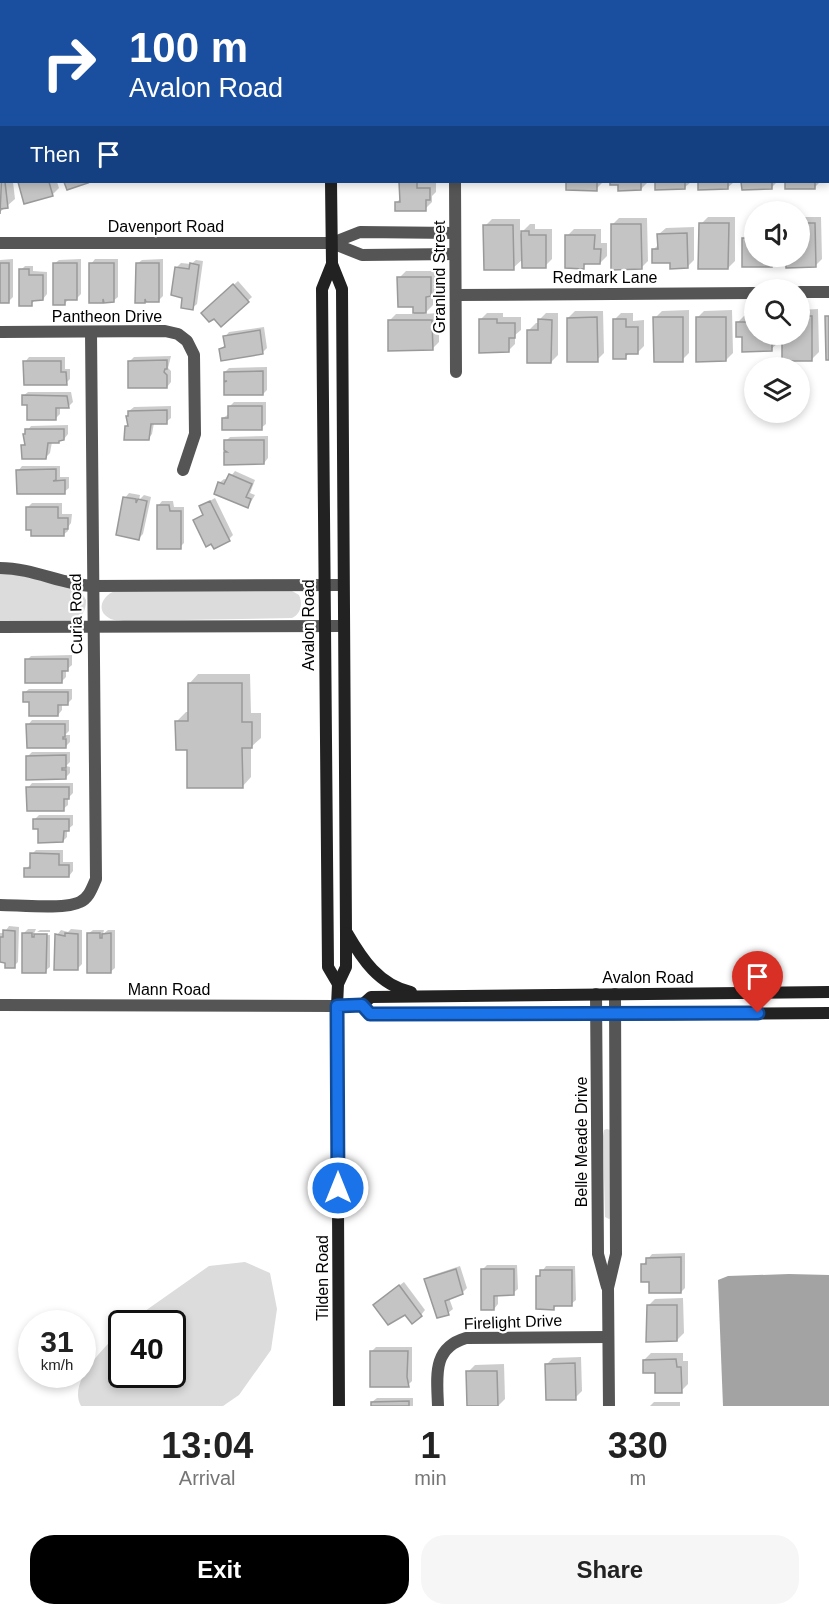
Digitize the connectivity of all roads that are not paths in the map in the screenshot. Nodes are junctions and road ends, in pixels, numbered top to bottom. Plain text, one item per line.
1 (331, 183) edge
2 (455, 183) edge
3 (412, 232) junction
4 (455, 233) junction
5 (0, 243) edge
6 (332, 243) junction
7 (455, 254) junction
8 (412, 255) junction
9 (332, 264) junction
10 (744, 292) edge
11 (810, 292) edge
12 (829, 292) edge
13 (456, 295) junction
14 (0, 332) edge
15 (91, 332) junction
16 (456, 372) dead end
17 (183, 470) dead end
18 (0, 568) edge
19 (325, 585) junction
20 (344, 585) junction
21 (92, 586) junction
22 (93, 626) junction
23 (324, 626) junction
24 (344, 626) junction
25 (0, 627) edge
26 (0, 905) edge
27 (346, 932) junction
28 (338, 984) junction
29 (829, 992) edge
30 (596, 994) junction
31 (615, 994) junction
32 (427, 996) junction
33 (0, 1005) edge
34 (362, 1005) junction
35 (337, 1006) junction
36 (829, 1013) edge
37 (597, 1015) junction
38 (615, 1015) junction
39 (597, 1116) junction
40 (615, 1116) junction
41 (598, 1230) junction
42 (616, 1231) junction
43 (608, 1288) junction
44 (608, 1337) junction
45 (339, 1406) edge
46 (438, 1406) edge
47 (609, 1406) edge

1 - 6 main road, Avalon Road
2 - 4 street, Granlund Street
3 - 4 street
3 - 6 street
3 - 8 street
4 - 7 street, Granlund Street
5 - 6 street, Davenport Road
6 - 8 street
6 - 9 main road, Avalon Road
7 - 8 street
7 - 13 street, Granlund Street
9 - 19 main road, Avalon Road
9 - 20 main road, Avalon Road
10 - 13 street, Redmark Lane
11 - 12 street
13 - 16 street, Granlund Street
14 - 15 street, Pantheon Drive
15 - 17 street, Pantheon Drive
15 - 21 street, Curia Road
18 - 21 street
19 - 20 street
19 - 21 street
19 - 23 main road, Avalon Road
20 - 24 main road, Avalon Road
21 - 22 street, Curia Road
22 - 23 street
22 - 25 street
22 - 26 street, Curia Road
23 - 24 street
23 - 28 main road, Avalon Road
24 - 27 main road, Avalon Road
27 - 28 main road, Avalon Road
27 - 32 main road
28 - 35 main road, Avalon Road
29 - 31 main road, Avalon Road
30 - 31 main road, Avalon Road
30 - 32 main road, Avalon Road
30 - 37 street, Belle Meade Drive
31 - 38 street, Belle Meade Drive
32 - 34 main road, Avalon Road
33 - 35 street, Mann Road
34 - 35 main road, Avalon Road
34 - 37 main road, Avalon Road
35 - 45 main road, Tilden Road
36 - 38 main road, Avalon Road
37 - 38 main road, Avalon Road
37 - 39 street, Belle Meade Drive
38 - 40 street, Belle Meade Drive
39 - 40 street
39 - 41 street, Belle Meade Drive
40 - 42 street, Belle Meade Drive
41 - 42 street
41 - 43 street, Belle Meade Drive
42 - 43 street, Belle Meade Drive
43 - 44 street, Belle Meade Drive
44 - 46 street, Firelight Drive
44 - 47 street, Belle Meade Drive

